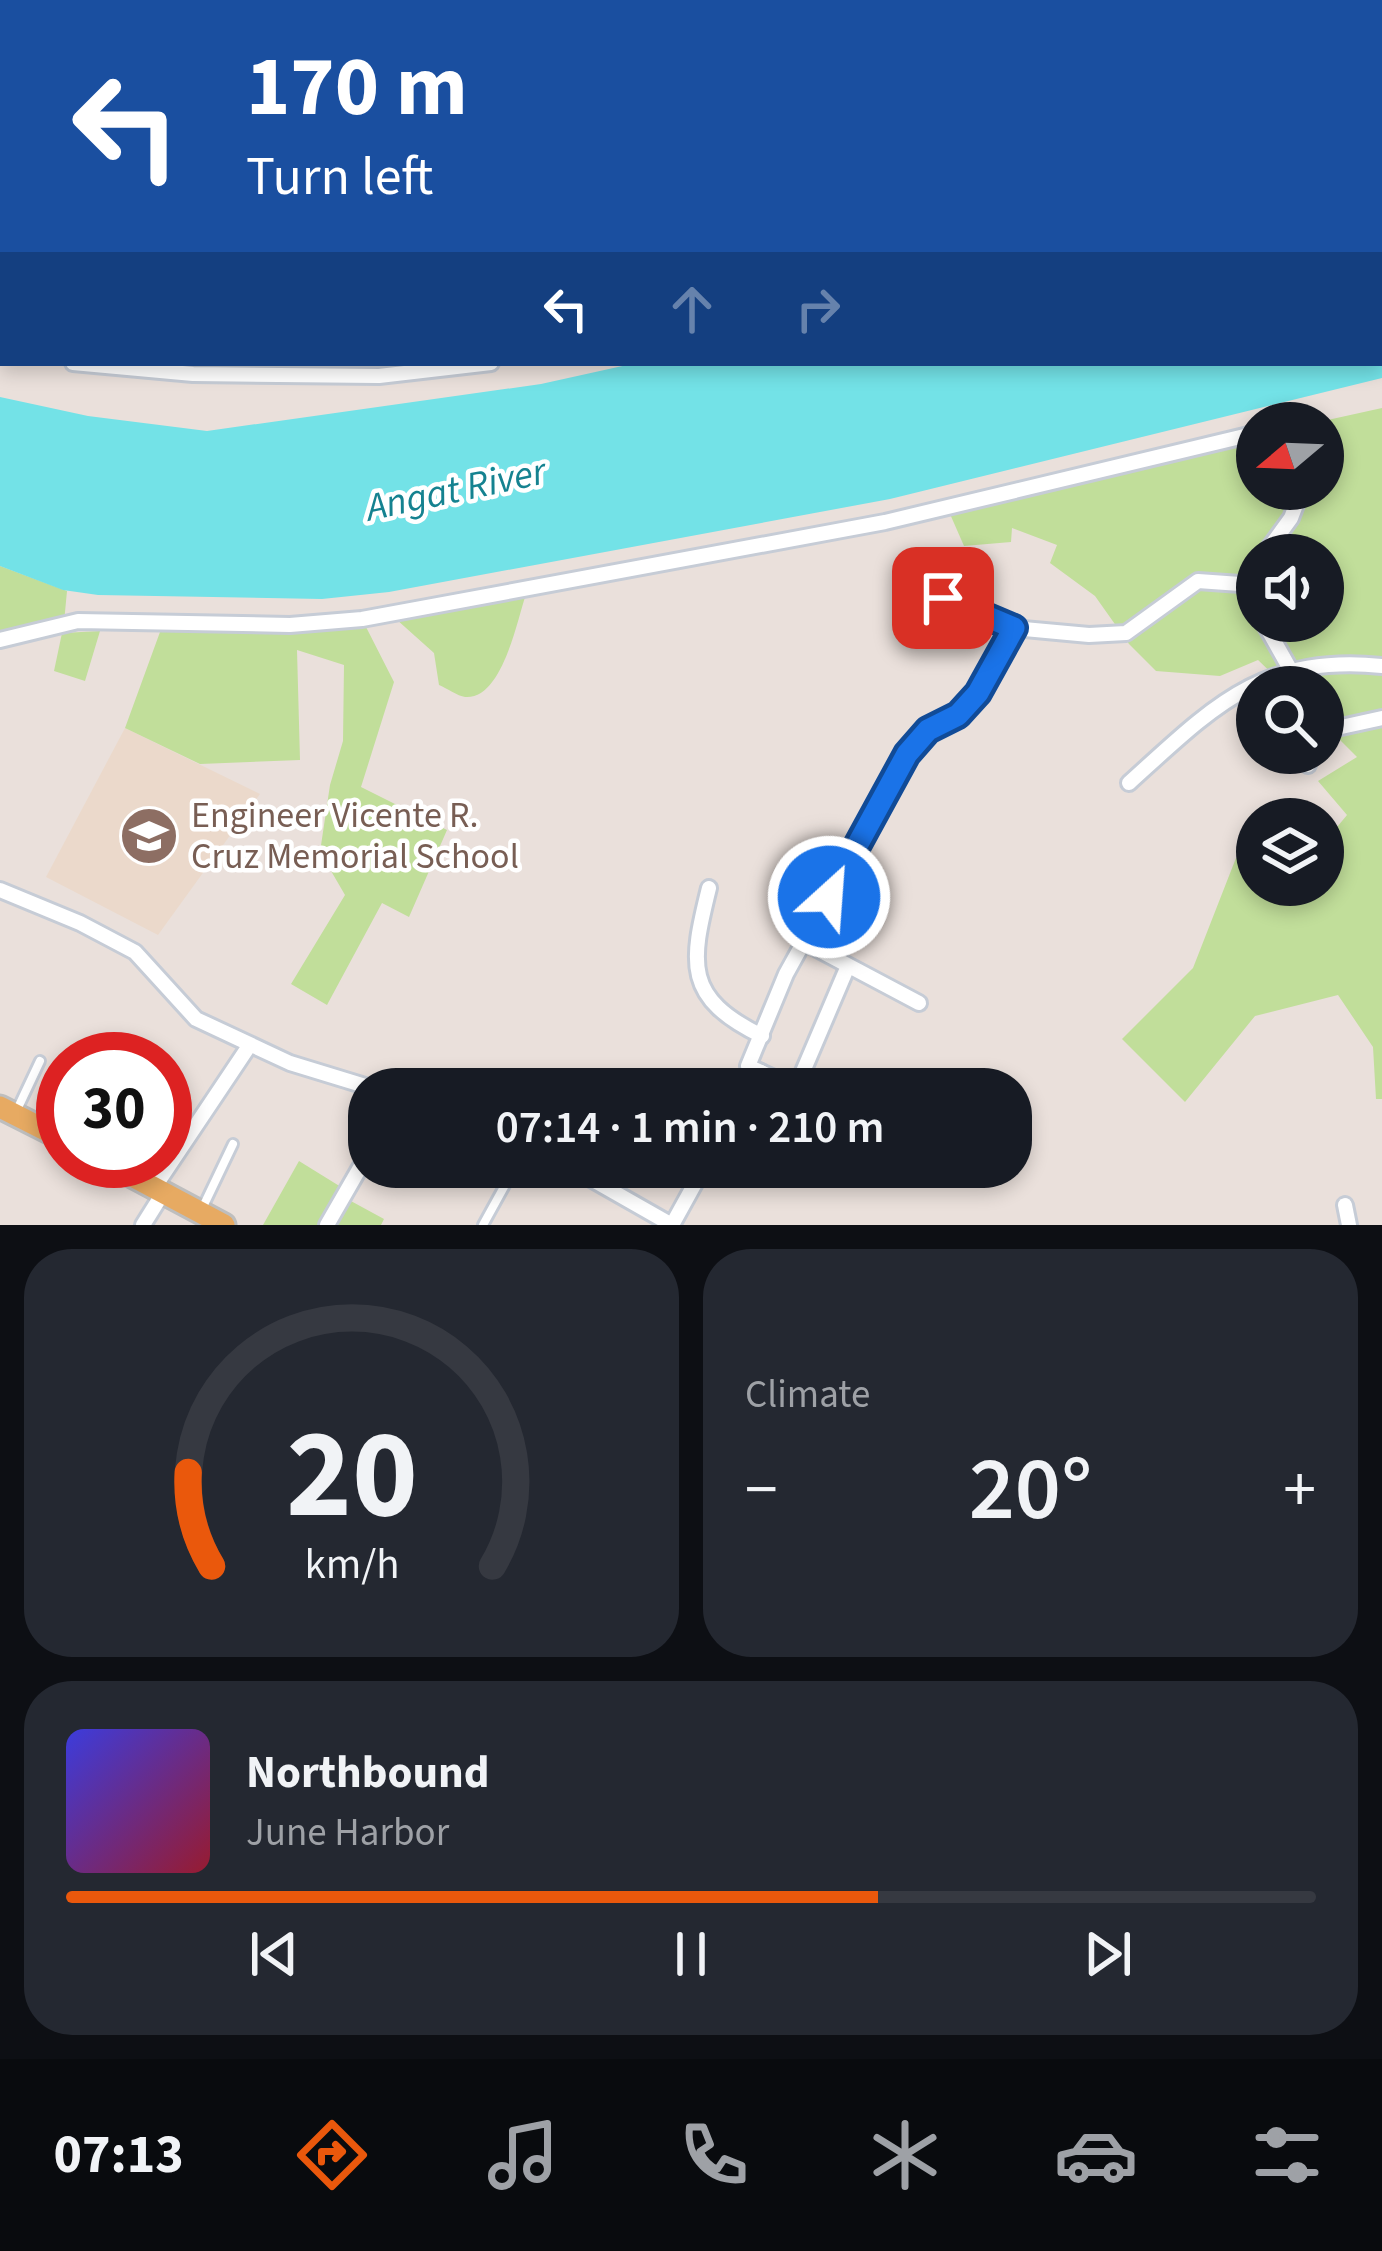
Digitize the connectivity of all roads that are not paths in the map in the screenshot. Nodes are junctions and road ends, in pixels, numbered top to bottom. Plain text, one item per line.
1 (106, 366) edge
2 (465, 366) edge
3 (1236, 438) edge
4 (1236, 580) edge
5 (943, 598) dead end
6 (1014, 628) junction
7 (0, 640) edge
8 (1305, 666) edge
9 (1382, 666) edge
10 (1236, 697) edge
11 (1382, 718) edge
12 (1344, 726) edge
13 (1130, 783) dead end
14 (709, 888) dead end
15 (0, 890) edge
16 (804, 942) junction
17 (848, 966) junction
18 (919, 1003) dead end
19 (762, 1036) junction
20 (249, 1046) junction
21 (36, 1066) edge
22 (752, 1068) edge
23 (806, 1068) edge
24 (348, 1082) edge
25 (4, 1109) edge
26 (36, 1125) edge
27 (233, 1144) dead end
28 (154, 1188) edge
29 (348, 1188) edge
30 (503, 1188) edge
31 (607, 1188) edge
32 (692, 1188) edge
33 (159, 1191) junction
34 (1345, 1205) dead end
35 (200, 1212) junction
36 (143, 1225) edge
37 (224, 1225) edge
38 (327, 1225) edge
39 (483, 1225) edge
40 (672, 1225) edge
41 (1349, 1225) edge

1 - 2 street
3 - 7 street
4 - 6 street
5 - 6 street
6 - 16 street
8 - 9 street
10 - 13 street
11 - 12 street
14 - 19 street
15 - 20 street
16 - 17 street
16 - 19 street
17 - 18 street
17 - 23 street
19 - 22 street
20 - 24 street
20 - 33 street
21 - 25 lane
25 - 26 main road
27 - 35 lane
28 - 33 main road
29 - 38 street
30 - 39 lane
31 - 40 street
32 - 40 street
33 - 35 main road
33 - 36 street
34 - 41 street
35 - 37 main road

